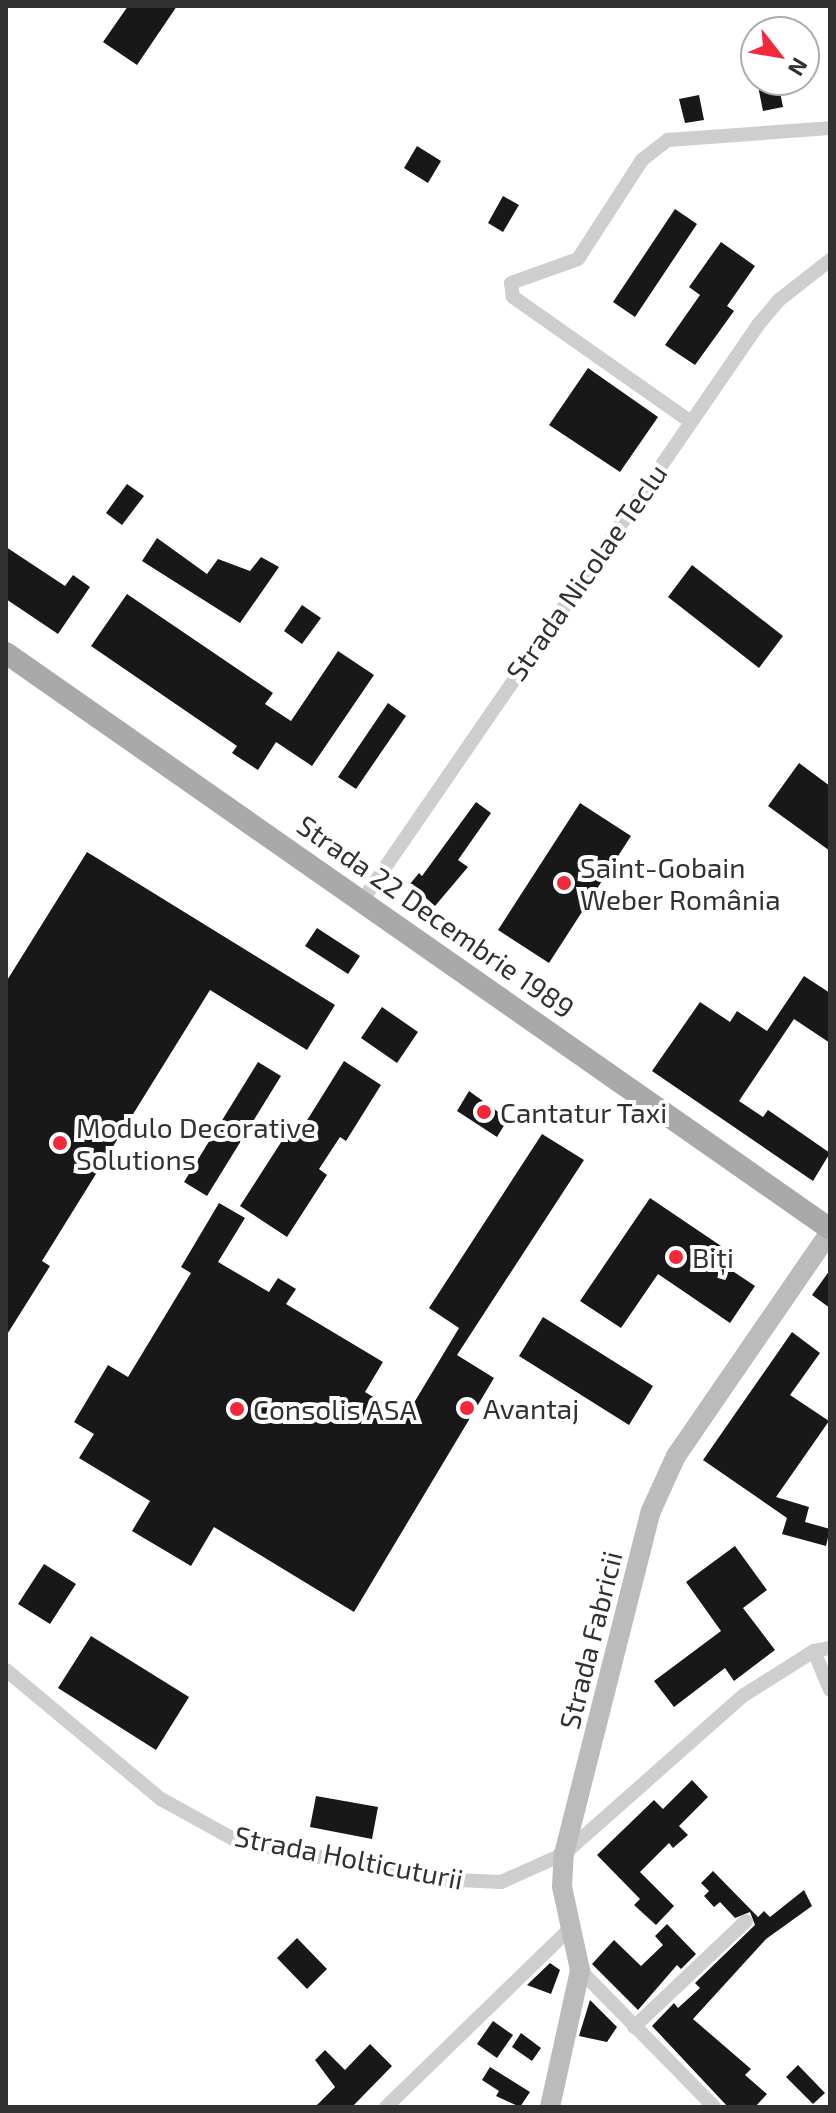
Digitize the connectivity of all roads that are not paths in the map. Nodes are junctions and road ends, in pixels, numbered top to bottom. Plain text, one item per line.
1 (830, 128) edge
2 (830, 260) edge
3 (691, 422) junction
4 (6, 653) edge
5 (362, 901) junction
6 (830, 1231) edge
7 (830, 1648) edge
8 (814, 1651) junction
9 (6, 1670) edge
10 (830, 1690) edge
11 (564, 1854) junction
12 (746, 1921) dead end
13 (570, 1929) junction
14 (580, 1970) junction
15 (634, 2027) junction
16 (386, 2107) edge
17 (550, 2107) edge
18 (714, 2107) edge

1 - 3 street
2 - 3 street, Strada Nicolae Teclu
3 - 5 street, Strada Nicolae Teclu
4 - 5 main road, Strada 22 Decembrie 1989
5 - 6 main road, Strada 22 Decembrie 1989
6 - 11 street, Strada Fabricii
7 - 8 street
8 - 10 street
8 - 11 street, Strada Holticuturii
9 - 11 street, Strada Holticuturii
11 - 13 street, Strada Fabricii
12 - 15 street
13 - 14 street, Strada Fabricii
13 - 16 street
14 - 15 street
14 - 17 street, Strada Fabricii
15 - 18 street

